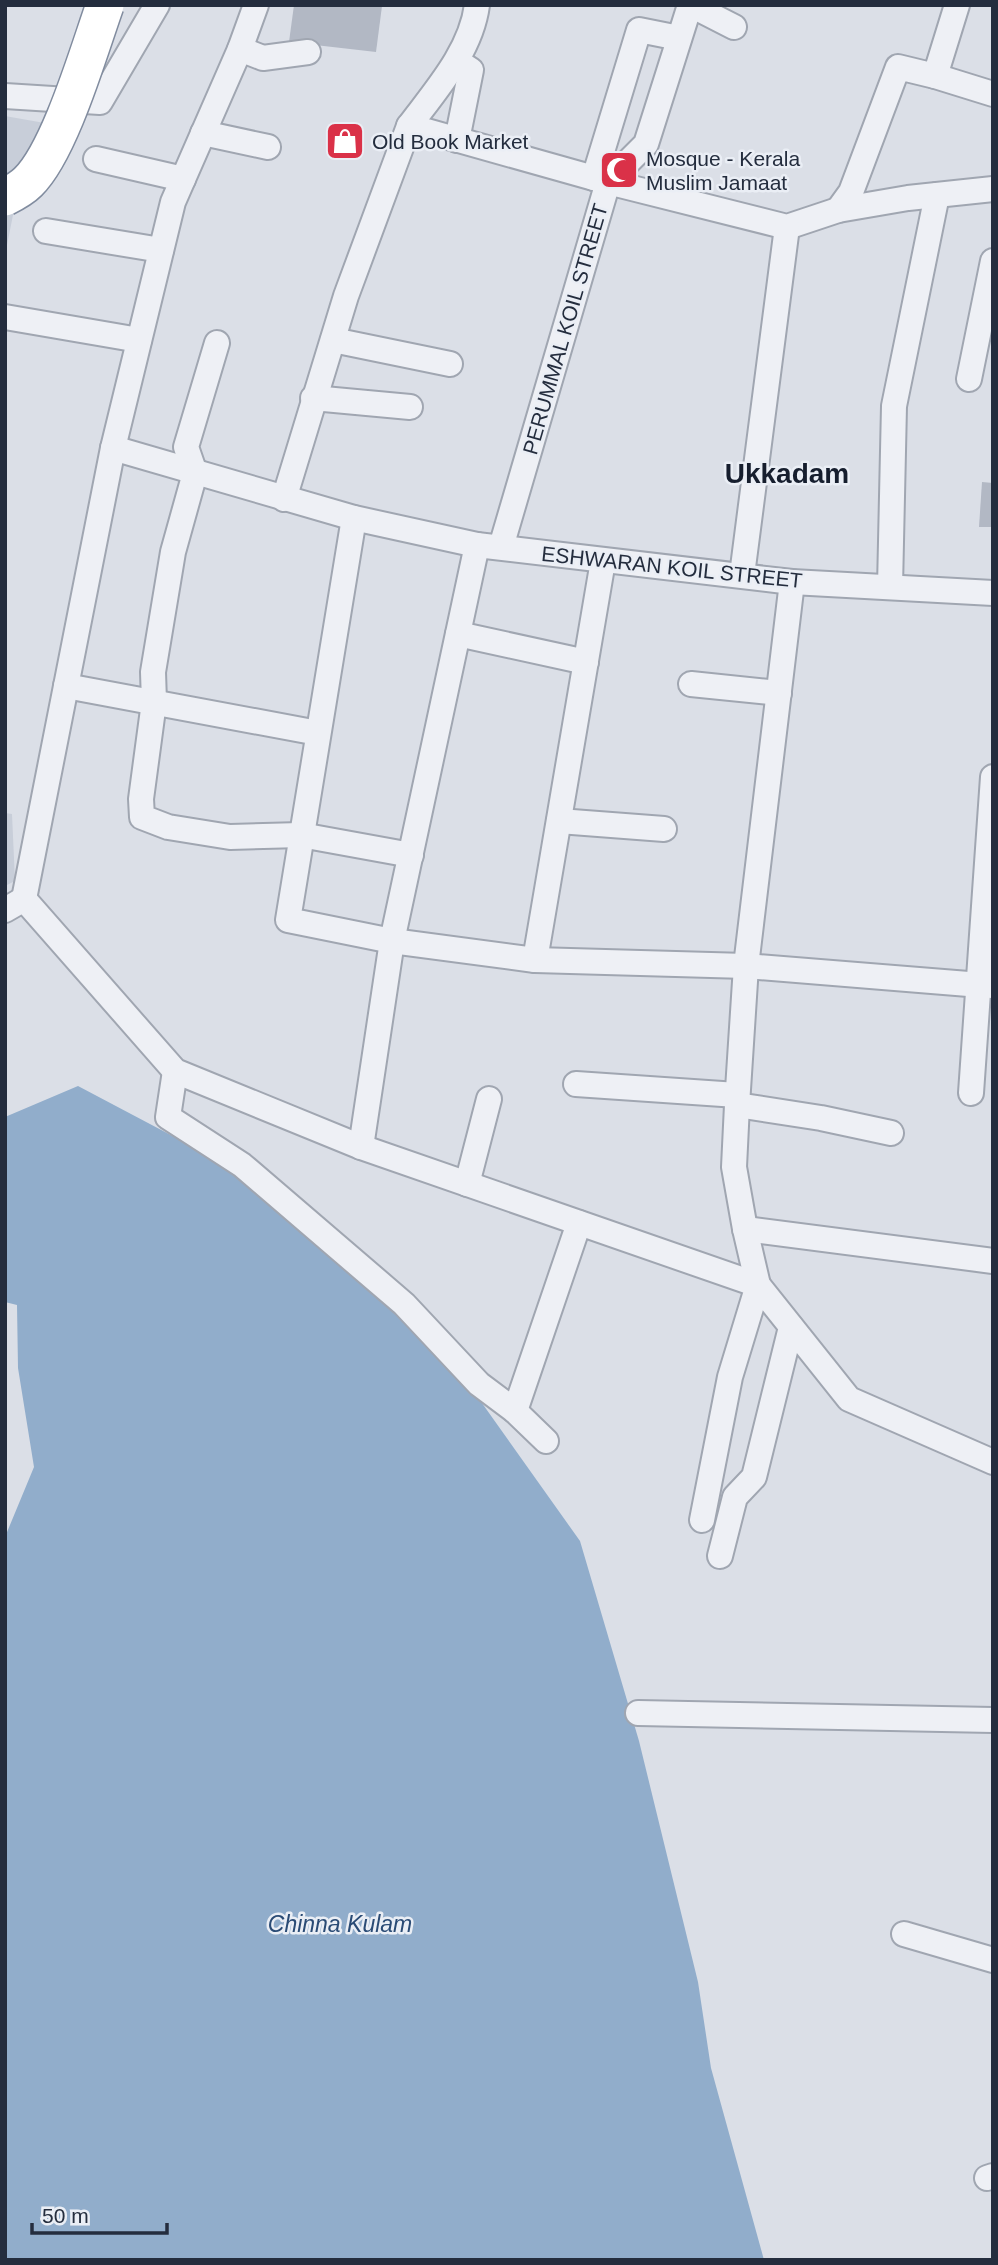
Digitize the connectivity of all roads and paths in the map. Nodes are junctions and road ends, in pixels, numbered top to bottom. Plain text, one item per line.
1 (82, 5) edge
2 (105, 5) edge
3 (157, 5) edge
4 (256, 5) edge
5 (477, 5) edge
6 (690, 5) edge
7 (957, 5) edge
8 (734, 27) dead end
9 (680, 38) junction
10 (240, 49) junction
11 (308, 52) dead end
12 (457, 61) junction
13 (935, 76) junction
14 (993, 94) edge
15 (5, 96) edge
16 (409, 126) junction
17 (203, 133) junction
18 (457, 140) junction
19 (268, 147) dead end
20 (96, 159) dead end
21 (5, 170) edge
22 (183, 179) junction
23 (601, 180) junction
24 (993, 189) edge
25 (937, 195) junction
26 (5, 197) edge
27 (838, 209) junction
28 (787, 227) junction
29 (46, 231) dead end
30 (161, 250) junction
31 (993, 261) edge
32 (5, 317) edge
33 (139, 340) junction
34 (333, 340) junction
35 (217, 343) dead end
36 (450, 364) dead end
37 (969, 379) dead end
38 (314, 398) junction
39 (410, 407) dead end
40 (113, 448) junction
41 (195, 472) junction
42 (284, 499) junction
43 (354, 518) junction
44 (489, 546) junction
45 (603, 561) junction
46 (742, 575) junction
47 (792, 582) junction
48 (890, 587) junction
49 (993, 593) edge
50 (458, 634) junction
51 (586, 662) junction
52 (691, 684) dead end
53 (66, 686) junction
54 (779, 693) junction
55 (154, 702) junction
56 (318, 733) junction
57 (993, 777) edge
58 (559, 821) junction
59 (664, 829) dead end
60 (301, 835) junction
61 (411, 855) junction
62 (15, 905) edge
63 (392, 941) junction
64 (536, 960) junction
65 (746, 966) junction
66 (986, 985) edge
67 (175, 1070) junction
68 (576, 1084) dead end
69 (971, 1093) dead end
70 (489, 1099) dead end
71 (737, 1100) junction
72 (891, 1133) dead end
73 (361, 1147) junction
74 (467, 1184) junction
75 (579, 1223) junction
76 (745, 1229) junction
77 (993, 1261) edge
78 (758, 1285) junction
79 (791, 1327) junction
80 (515, 1411) junction
81 (546, 1441) dead end
82 (993, 1462) edge
83 (702, 1520) dead end
84 (720, 1556) dead end
85 (638, 1713) dead end
86 (993, 1720) edge
87 (904, 1934) dead end
88 (993, 1960) edge

1 - 21 highway
2 - 26 highway, bridge
3 - 15 street
4 - 10 street
5 - 12 street
6 - 8 street
6 - 9 street, PERUMMAL KOIL STREET
7 - 13 street
9 - 23 street, PERUMMAL KOIL STREET
9 - 23 street
10 - 11 street
10 - 17 street
12 - 16 street
12 - 18 street
13 - 14 street
13 - 27 street
16 - 18 street
16 - 34 street
17 - 19 street
17 - 22 street
18 - 23 street
20 - 22 street
22 - 30 street
23 - 28 street
23 - 44 street, PERUMMAL KOIL STREET
24 - 25 street
25 - 27 street
25 - 48 street
27 - 28 street
28 - 46 street
29 - 30 street
30 - 33 street
31 - 37 street
32 - 33 street
33 - 40 street
34 - 36 street
34 - 38 street
35 - 41 street
38 - 39 street
38 - 42 street
40 - 41 street, ESHWARAN KOIL STREET
40 - 53 street
41 - 42 street, ESHWARAN KOIL STREET
41 - 55 street
42 - 43 street, ESHWARAN KOIL STREET
43 - 44 street, ESHWARAN KOIL STREET
43 - 56 street
44 - 45 street, ESHWARAN KOIL STREET
44 - 50 street, PERUMMAL KOIL STREET
45 - 46 street, ESHWARAN KOIL STREET
45 - 51 street
46 - 47 street, ESHWARAN KOIL STREET
47 - 48 street, ESHWARAN KOIL STREET
47 - 54 street
48 - 49 street, ESHWARAN KOIL STREET
50 - 51 street
50 - 61 street, PERUMMAL KOIL STREET
51 - 58 street
52 - 54 street
53 - 55 street
53 - 62 street
54 - 65 street
55 - 56 street
55 - 60 street
56 - 60 street
57 - 66 street
58 - 59 street
58 - 64 street
60 - 61 street
60 - 63 street
61 - 63 street, PERUMMAL KOIL STREET
62 - 67 street
63 - 64 street
63 - 73 street, PERUMMAL KOIL STREET
64 - 65 street
65 - 66 street
65 - 71 street
66 - 69 street
67 - 73 street
67 - 80 street
68 - 71 street
70 - 74 street
71 - 72 street
71 - 76 street
73 - 74 street
74 - 75 street
75 - 78 street
75 - 80 street
76 - 77 street
76 - 78 street
78 - 79 street
78 - 83 street
79 - 82 street
79 - 84 street
80 - 81 street
85 - 86 street
87 - 88 street

